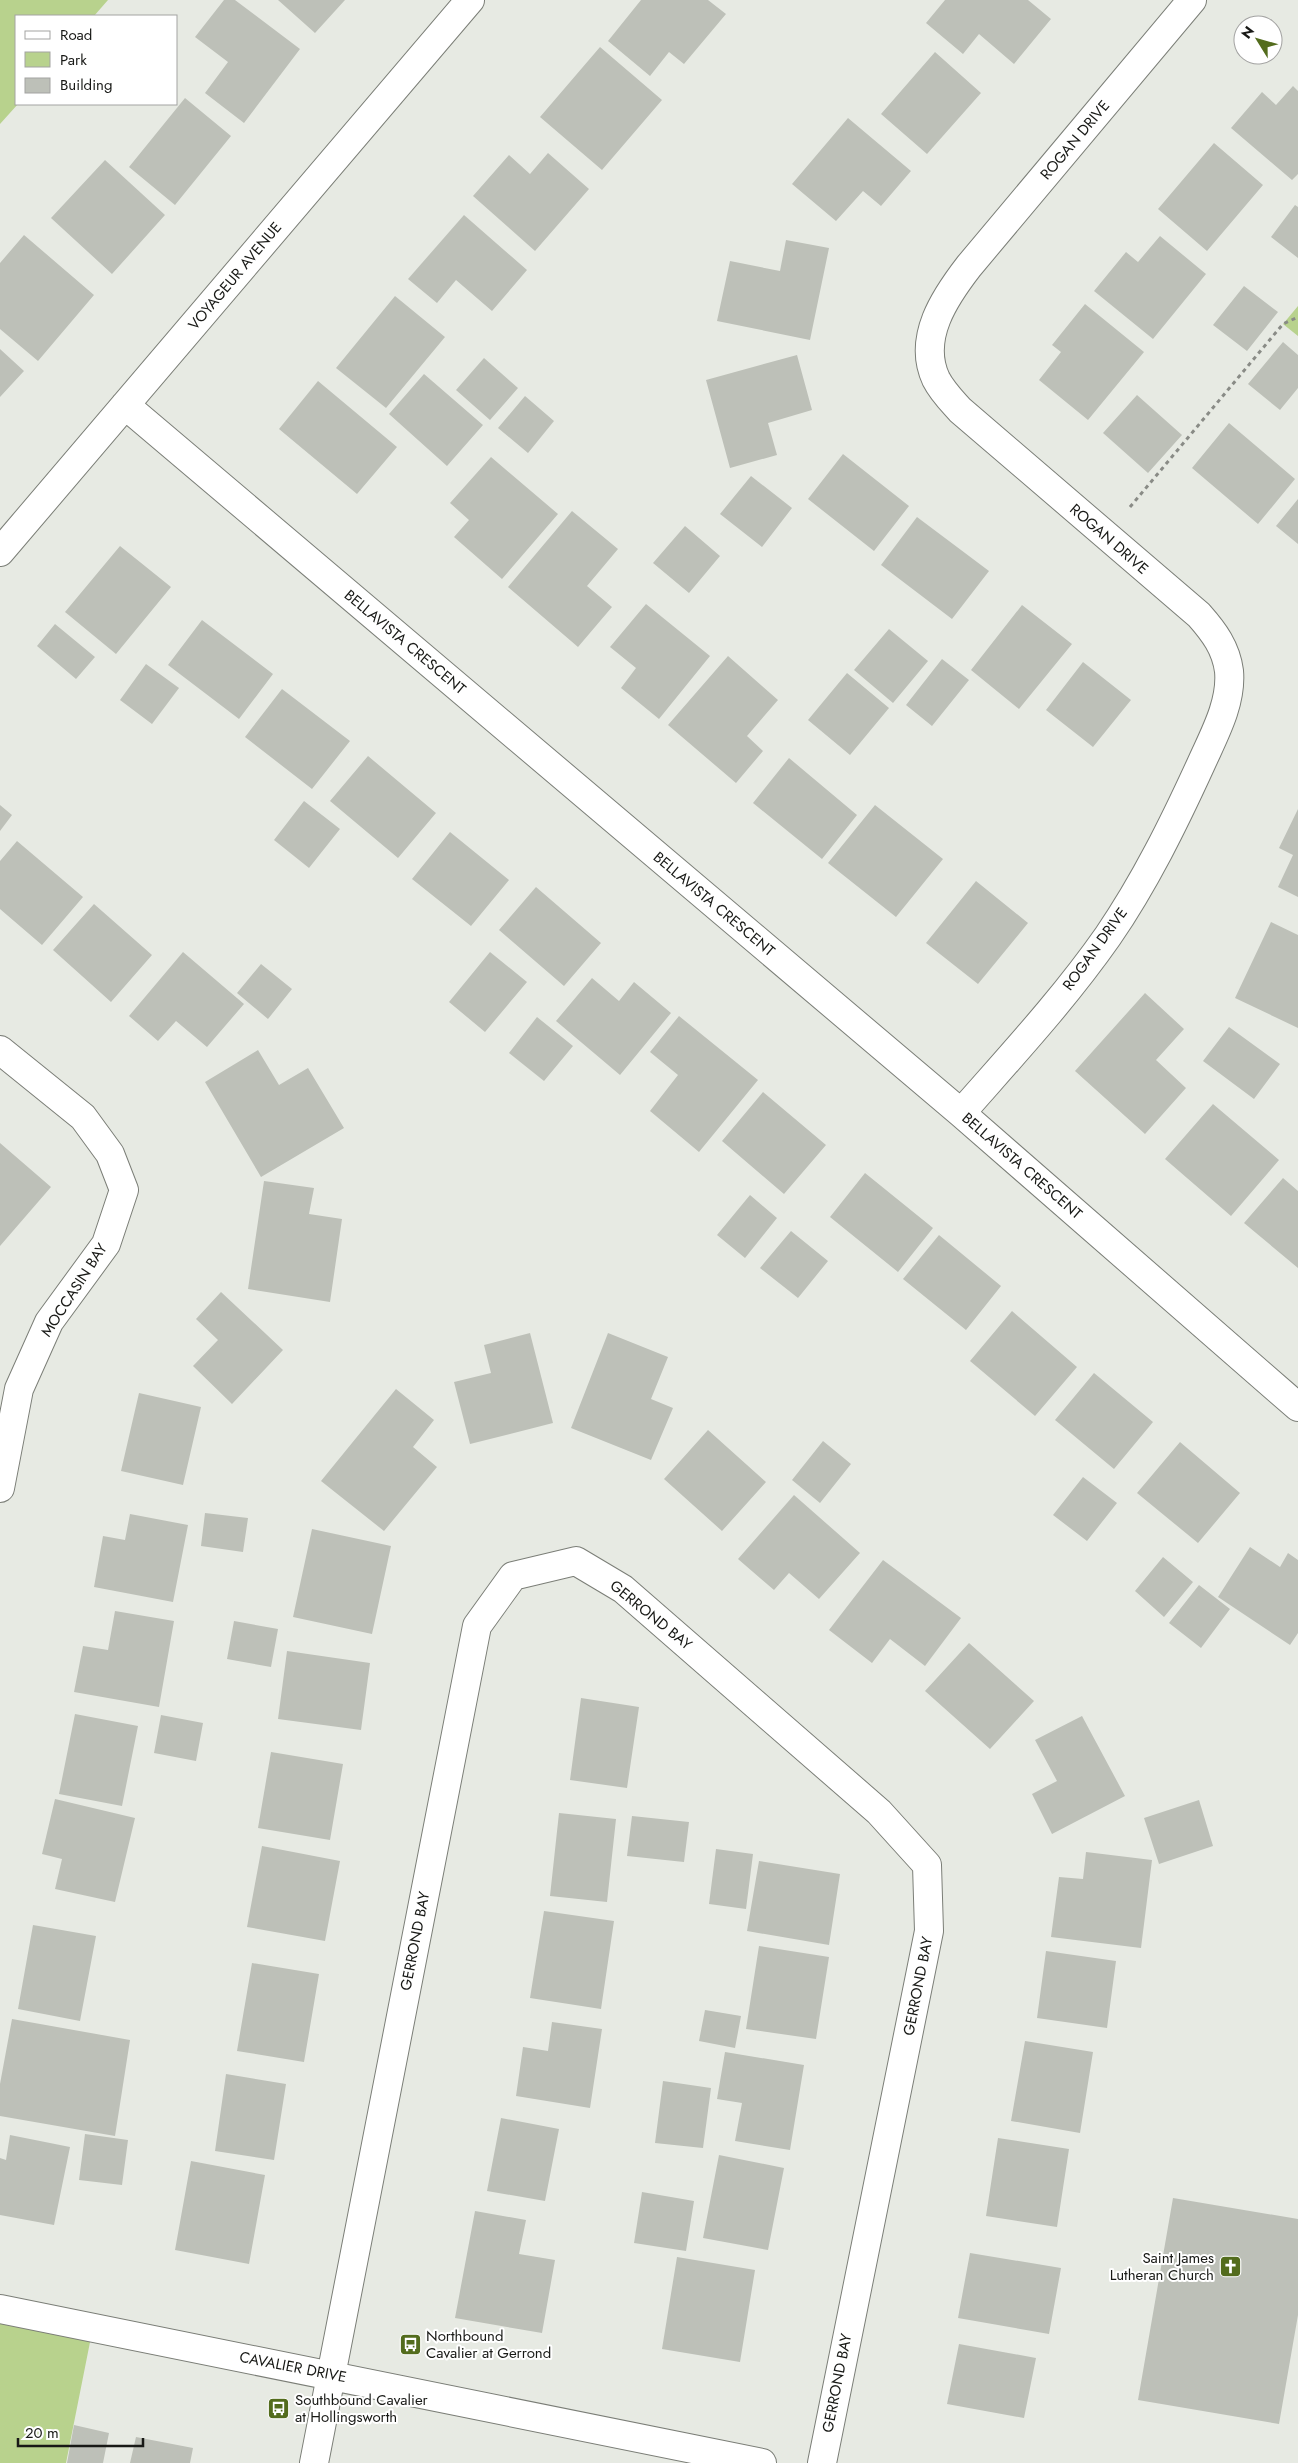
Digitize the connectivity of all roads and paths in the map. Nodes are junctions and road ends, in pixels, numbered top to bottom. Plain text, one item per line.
1 (470, 0) edge
2 (1192, 0) edge
3 (1298, 318) edge
4 (125, 405) junction
5 (1106, 536) junction
6 (0, 552) edge
7 (0, 1050) edge
8 (961, 1113) junction
9 (1298, 1407) edge
10 (0, 1488) edge
11 (0, 2309) edge
12 (331, 2374) junction
13 (314, 2463) edge
14 (762, 2463) edge
15 (822, 2463) edge

1 - 4 street, VOYAGEUR AVENUE
2 - 5 street, ROGAN DRIVE
3 - 5 path
4 - 6 street, VOYAGEUR AVENUE
4 - 8 street, BELLAVISTA CRESCENT
5 - 8 street, ROGAN DRIVE
7 - 10 street, MOCCASIN BAY
8 - 9 street, BELLAVISTA CRESCENT
11 - 12 street, CAVALIER DRIVE
12 - 13 street, GERROND BAY
12 - 14 street, CAVALIER DRIVE
12 - 15 street, GERROND BAY

